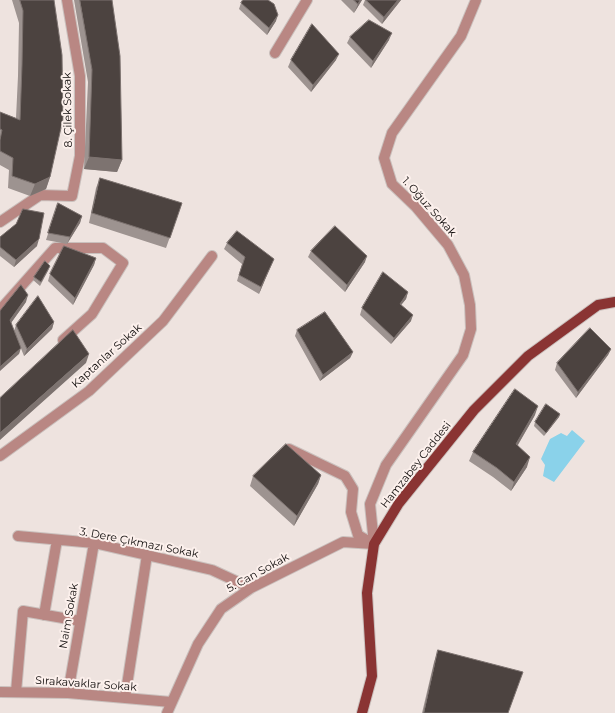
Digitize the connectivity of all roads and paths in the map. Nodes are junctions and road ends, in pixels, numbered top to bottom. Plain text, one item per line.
1 (67, 0) edge
2 (307, 0) edge
3 (476, 0) edge
4 (275, 53) dead end
5 (0, 222) edge
6 (212, 256) dead end
7 (615, 302) edge
8 (0, 310) edge
9 (57, 345) edge
10 (289, 449) edge
11 (0, 456) edge
12 (18, 536) dead end
13 (57, 540) junction
14 (94, 543) junction
15 (374, 544) junction
16 (147, 555) junction
17 (251, 588) junction
18 (44, 615) junction
19 (80, 621) junction
20 (0, 692) edge
21 (16, 692) junction
22 (68, 693) junction
23 (125, 698) junction
24 (171, 702) junction
25 (167, 713) edge
26 (362, 713) edge

1 - 5 street, 8. Çilek Sokak
2 - 4 street
3 - 15 street, 1. Oğuz Sokak
6 - 11 street, Kaptanlar Sokak
7 - 15 main road, Hamzabey Caddesi
8 - 9 street
10 - 15 street
12 - 13 street, 3. Dere Çıkmazı Sokak
13 - 14 street, 3. Dere Çıkmazı Sokak
13 - 18 street
14 - 16 street, 3. Dere Çıkmazı Sokak
14 - 19 street, Naim Sokak
15 - 17 street, 5. Can Sokak
15 - 26 main road, Hamzabey Caddesi
16 - 17 street, 3. Dere Çıkmazı Sokak
16 - 23 street
17 - 24 street, 5. Can Sokak
18 - 19 street
18 - 21 street
19 - 22 street, Naim Sokak
20 - 21 street, Sırakavaklar Sokak
21 - 22 street, Sırakavaklar Sokak
22 - 23 street, Sırakavaklar Sokak
23 - 24 street, Sırakavaklar Sokak
24 - 25 street, 5. Can Sokak

